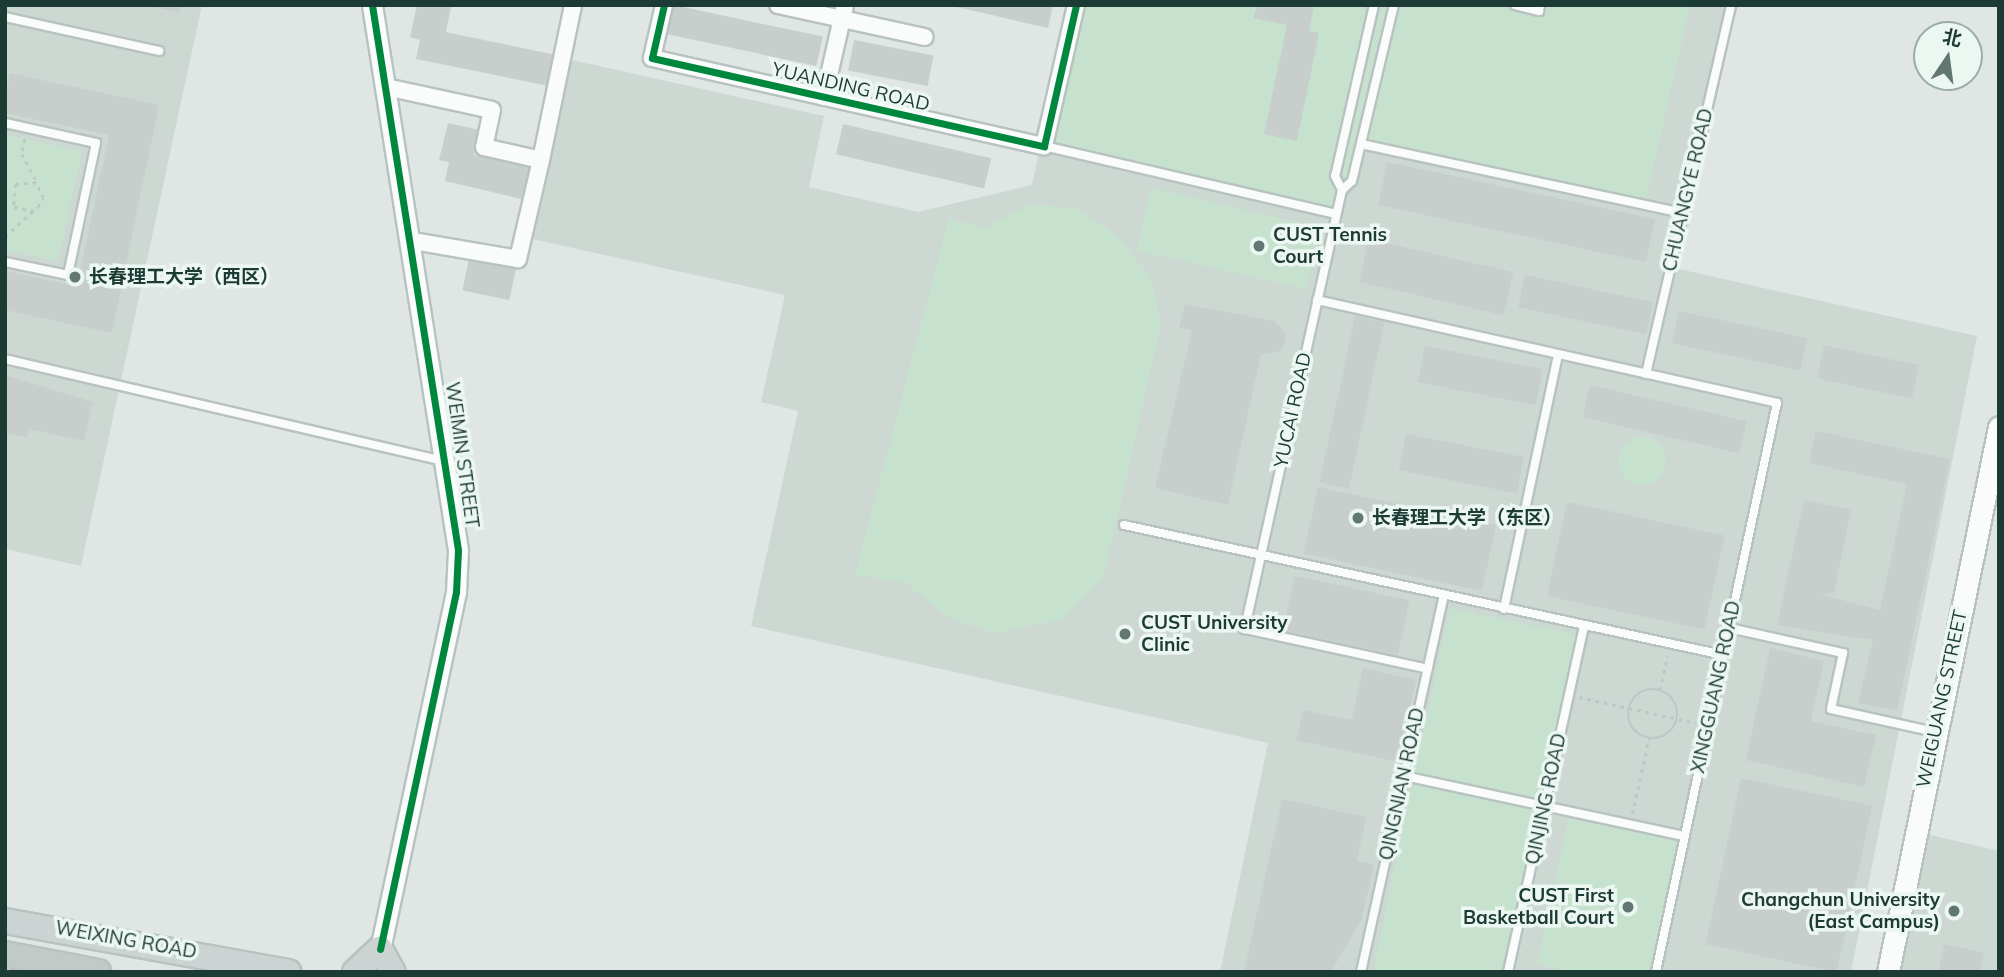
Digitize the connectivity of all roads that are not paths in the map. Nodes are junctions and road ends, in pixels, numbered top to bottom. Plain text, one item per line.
1 (372, 5) edge
2 (572, 5) edge
3 (663, 5) edge
4 (778, 5) edge
5 (1076, 5) edge
6 (1374, 5) edge
7 (1394, 5) edge
8 (1515, 5) edge
9 (1540, 5) edge
10 (1731, 5) edge
11 (843, 12) edge
12 (5, 17) edge
13 (925, 37) dead end
14 (159, 51) dead end
15 (386, 88) junction
16 (824, 97) junction
17 (5, 123) edge
18 (1361, 144) junction
19 (1044, 146) junction
20 (541, 160) junction
21 (1342, 190) junction
22 (1683, 213) junction
23 (1336, 214) junction
24 (413, 241) junction
25 (5, 262) edge
26 (1317, 300) junction
27 (1558, 355) junction
28 (5, 359) edge
29 (1646, 374) junction
30 (1999, 427) edge
31 (449, 463) junction
32 (1124, 525) dead end
33 (1261, 555) junction
34 (1444, 595) junction
35 (1504, 609) junction
36 (1584, 626) junction
37 (1729, 628) junction
38 (1723, 655) junction
39 (1428, 669) junction
40 (1935, 732) junction
41 (1404, 776) junction
42 (1545, 806) junction
43 (1685, 836) junction
44 (5, 920) edge
45 (380, 949) junction
46 (5, 954) edge
47 (98, 972) edge
48 (288, 972) edge
49 (355, 972) edge
50 (393, 972) edge
51 (1361, 972) edge
52 (1508, 972) edge
53 (1656, 972) edge
54 (1888, 972) edge

1 - 15 street, WEIMIN STREET
2 - 20 street
3 - 16 street, YUANDING ROAD
4 - 11 street
5 - 19 street
6 - 21 lane, YUCAI ROAD
7 - 18 lane, YUCAI ROAD
8 - 9 lane
10 - 22 lane, CHUANGYE ROAD
11 - 13 street
11 - 16 street
12 - 14 lane
15 - 20 street
15 - 24 street, WEIMIN STREET
16 - 19 street, YUANDING ROAD
17 - 25 lane
18 - 21 lane, YUCAI ROAD
18 - 22 lane
19 - 23 lane, YUANDING ROAD
20 - 24 street
21 - 23 lane, YUCAI ROAD
22 - 29 lane, CHUANGYE ROAD
23 - 26 lane, YUCAI ROAD
24 - 31 street, WEIMIN STREET
26 - 27 lane
26 - 33 lane, YUCAI ROAD
27 - 29 lane
27 - 35 lane
28 - 31 lane
29 - 37 lane, XINGGUANG ROAD
30 - 40 main road, WEIGUANG STREET
31 - 45 street, WEIMIN STREET
32 - 33 lane
33 - 34 lane
33 - 39 lane, YUCAI ROAD
34 - 35 lane
34 - 39 lane, QINGNIAN ROAD
35 - 36 lane
36 - 38 lane
36 - 42 lane, QINJING ROAD
37 - 38 lane, XINGGUANG ROAD
37 - 40 lane
38 - 43 lane, XINGGUANG ROAD
39 - 41 lane, QINGNIAN ROAD
40 - 54 main road, WEIGUANG STREET
41 - 42 lane
41 - 51 lane, QINGNIAN ROAD
42 - 43 lane
42 - 52 lane, QINJING ROAD
43 - 53 lane, XINGGUANG ROAD
44 - 48 main road, WEIXING ROAD
45 - 49 main road
45 - 50 main road
46 - 47 highway

